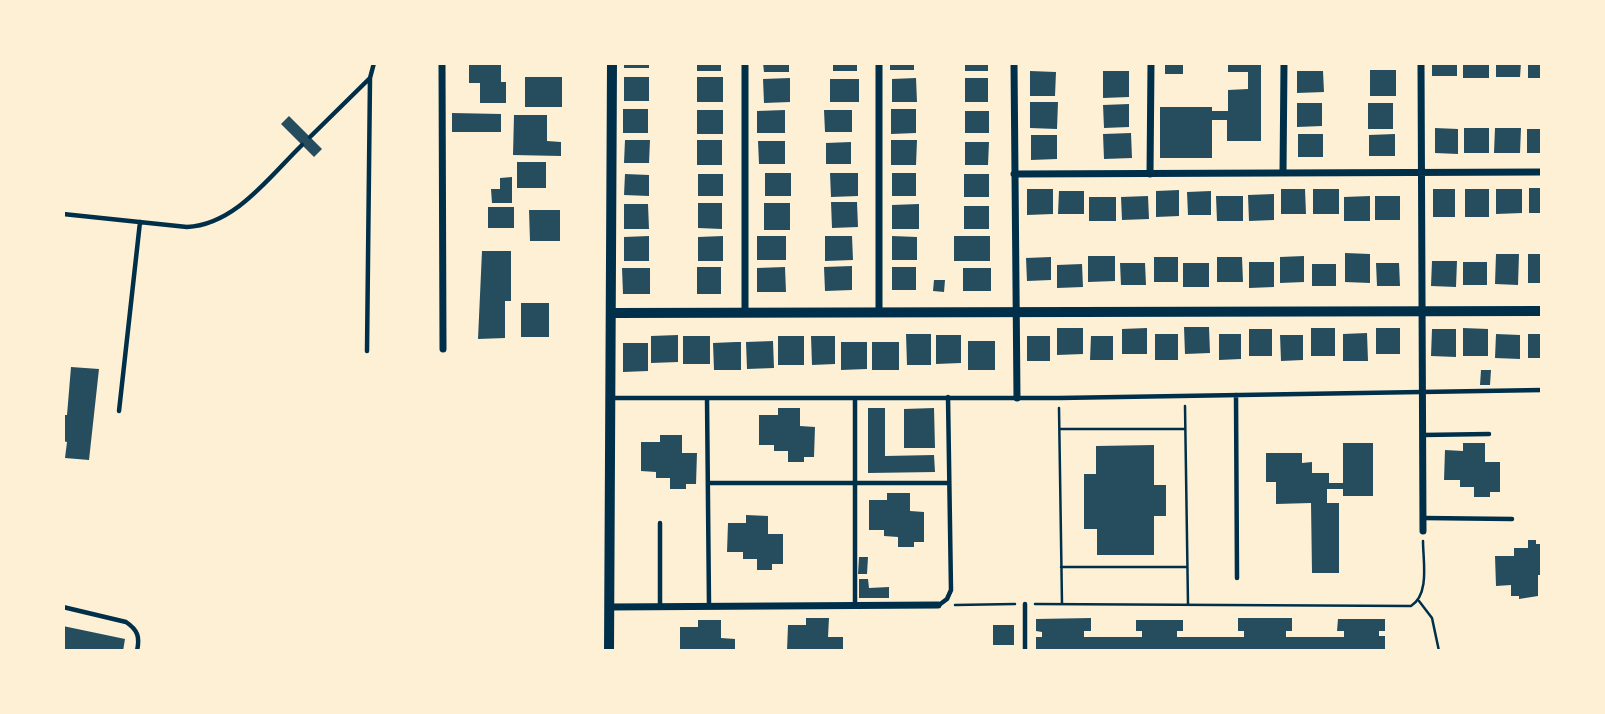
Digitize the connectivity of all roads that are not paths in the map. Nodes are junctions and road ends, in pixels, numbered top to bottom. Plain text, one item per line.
1 (374, 63) edge
2 (442, 63) edge
3 (612, 63) edge
4 (745, 63) edge
5 (879, 63) edge
6 (1014, 63) edge
7 (1151, 63) edge
8 (1284, 63) edge
9 (1421, 63) edge
10 (370, 78) junction
11 (310, 137) dead end
12 (302, 145) dead end
13 (1422, 172) junction
14 (1542, 172) edge
15 (1283, 173) junction
16 (1014, 174) junction
17 (1150, 174) junction
18 (63, 214) edge
19 (140, 222) junction
20 (1422, 311) junction
21 (1542, 311) edge
22 (745, 312) junction
23 (879, 312) junction
24 (1017, 312) junction
25 (613, 313) junction
26 (443, 349) dead end
27 (367, 351) dead end
28 (1542, 390) edge
29 (1422, 391) junction
30 (1236, 395) junction
31 (948, 397) junction
32 (612, 398) junction
33 (707, 398) junction
34 (1017, 398) junction
35 (855, 399) junction
36 (119, 411) dead end
37 (1489, 434) dead end
38 (1423, 435) junction
39 (708, 483) junction
40 (949, 483) junction
41 (855, 484) junction
42 (1423, 518) junction
43 (1513, 519) dead end
44 (660, 523) dead end
45 (1423, 531) road end
46 (1237, 579) dead end
47 (1025, 604) road end
48 (855, 605) junction
49 (938, 605) joint
50 (660, 606) junction
51 (709, 606) junction
52 (63, 607) edge
53 (609, 607) junction
54 (137, 651) edge
55 (609, 651) edge
56 (1025, 651) edge

1 - 10 lane
2 - 26 street
3 - 25 street
4 - 22 street
5 - 23 street
6 - 16 street
7 - 17 street
8 - 15 street
9 - 13 street
10 - 11 lane
10 - 27 lane
12 - 19 lane
13 - 14 street
13 - 15 street
13 - 20 street
15 - 17 street
16 - 17 street
16 - 24 street
18 - 19 lane
19 - 36 lane
20 - 21 street
20 - 24 street
20 - 29 street
22 - 23 street
22 - 25 street
23 - 24 street
24 - 34 street
25 - 32 street
28 - 29 lane
29 - 30 lane
29 - 38 street
30 - 34 lane
30 - 46 lane
31 - 34 lane
31 - 35 lane
31 - 40 lane
32 - 33 lane
32 - 53 street
33 - 35 lane
33 - 39 lane
35 - 41 lane
37 - 38 lane
38 - 42 street
39 - 41 lane
39 - 51 lane
40 - 41 lane
40 - 49 lane
41 - 48 lane
42 - 43 lane
42 - 45 street
44 - 50 lane
47 - 56 lane
48 - 49 street
48 - 51 street
50 - 51 street
50 - 53 street
52 - 54 lane
53 - 55 street

